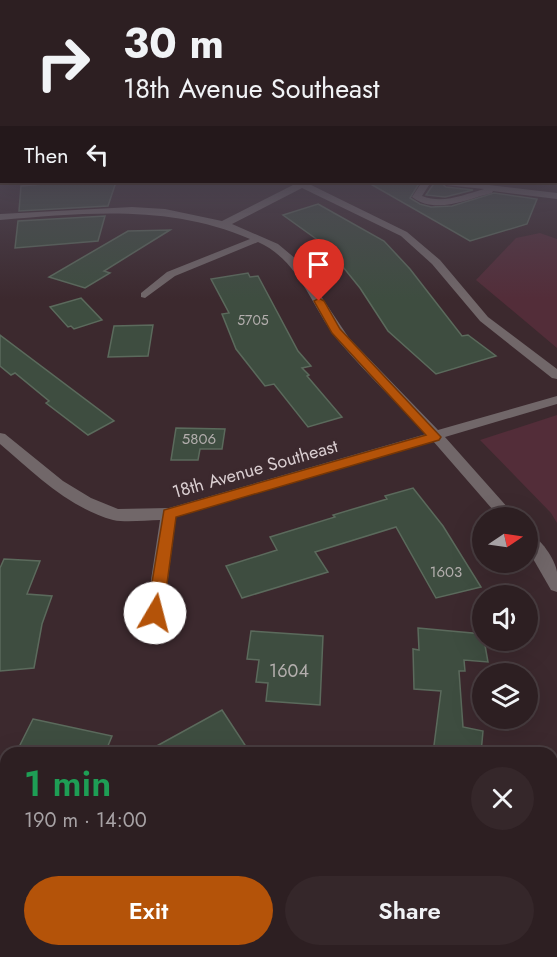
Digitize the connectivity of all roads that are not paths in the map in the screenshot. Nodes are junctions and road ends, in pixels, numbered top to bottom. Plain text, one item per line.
1 (251, 210) edge
2 (354, 210) edge
3 (0, 217) edge
4 (224, 224) junction
5 (258, 238) junction
6 (145, 295) dead end
7 (557, 375) edge
8 (557, 400) edge
9 (0, 437) edge
10 (434, 437) junction
11 (500, 507) edge
12 (169, 514) junction
13 (538, 551) edge
14 (557, 585) edge
15 (152, 633) dead end

1 - 4 street
2 - 7 street
3 - 4 street
4 - 5 street
5 - 6 street
5 - 10 street
8 - 10 street, 18th Avenue Southeast
9 - 12 street, 18th Avenue Southeast
10 - 11 street
10 - 12 street, 18th Avenue Southeast
12 - 15 street
13 - 14 street

